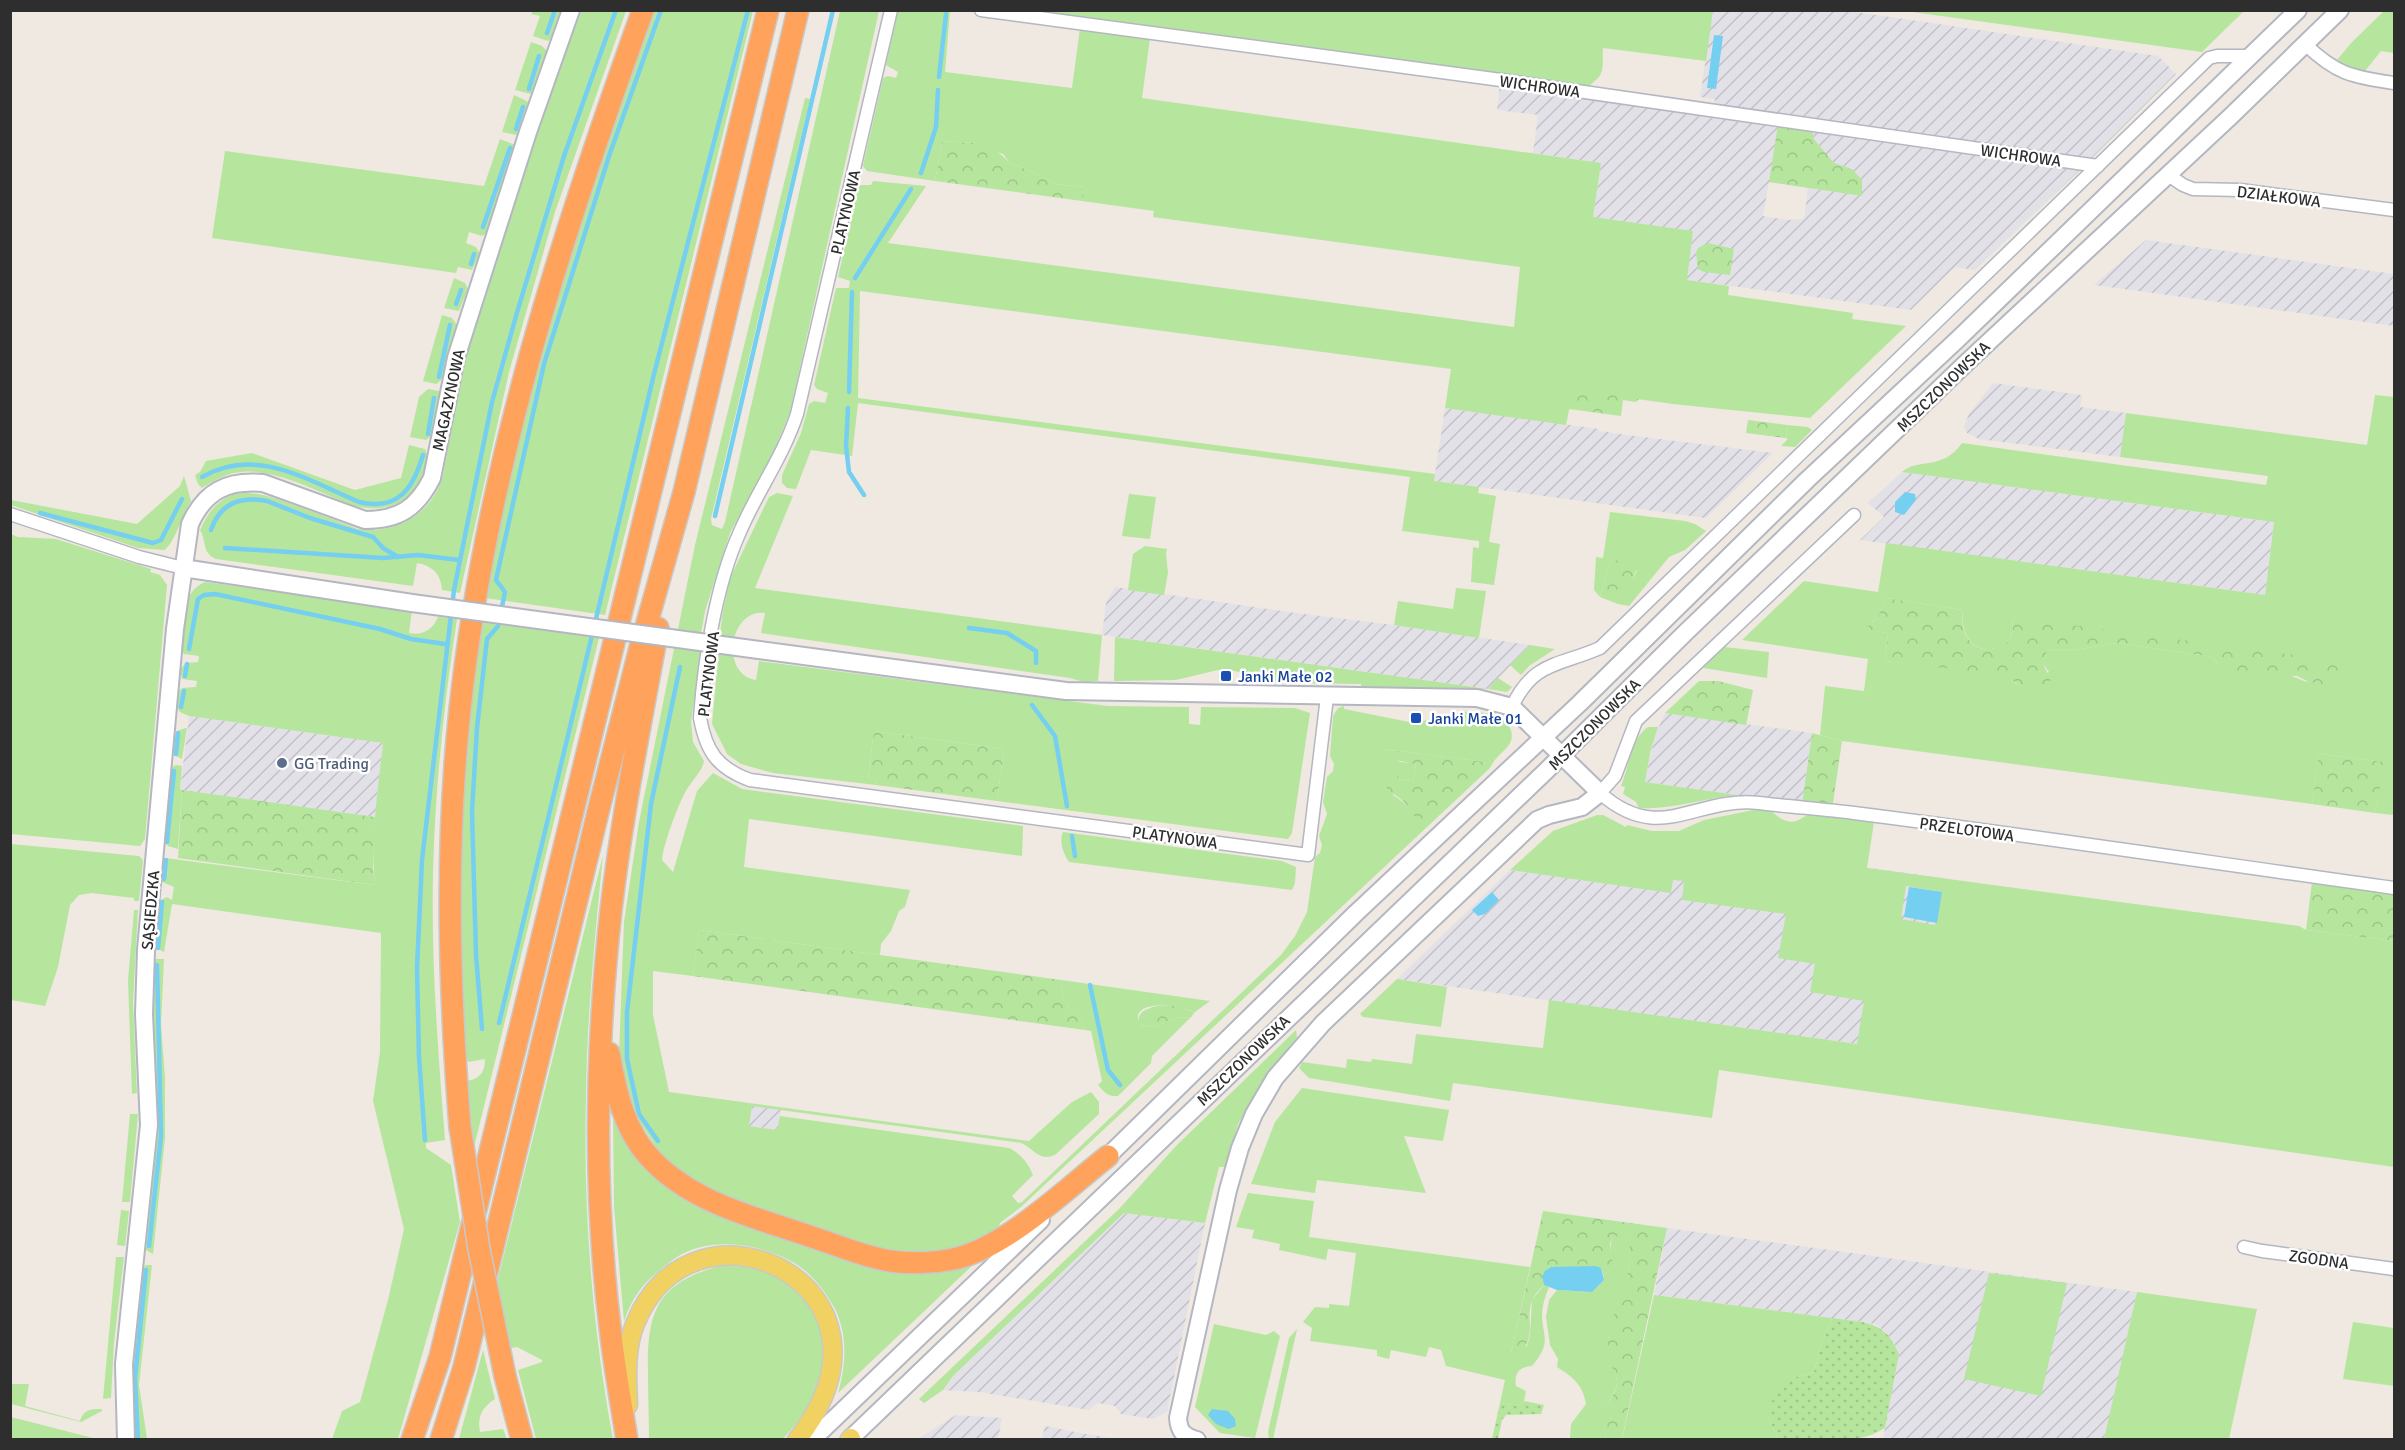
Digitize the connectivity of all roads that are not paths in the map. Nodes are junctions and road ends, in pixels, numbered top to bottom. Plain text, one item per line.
1 (571, 10) edge
2 (643, 10) edge
3 (768, 10) edge
4 (798, 10) edge
5 (891, 10) edge
6 (981, 10) edge
7 (2298, 10) edge
8 (2340, 10) edge
9 (2305, 44) junction
10 (2250, 57) junction
11 (2394, 83) edge
12 (2098, 166) junction
13 (2168, 174) junction
14 (2394, 210) edge
15 (684, 492) junction
16 (10, 514) edge
17 (1854, 515) dead end
18 (183, 568) junction
19 (1327, 697) junction
20 (1512, 708) junction
21 (1544, 736) junction
22 (1563, 755) junction
23 (1600, 793) junction
24 (2394, 888) edge
25 (605, 973) junction
26 (1108, 1156) junction
27 (2244, 1247) dead end
28 (2394, 1269) edge
29 (125, 1436) edge
30 (850, 1439) edge
31 (412, 1440) edge
32 (441, 1440) edge
33 (522, 1440) edge
34 (629, 1440) edge
35 (797, 1440) edge
36 (812, 1440) edge
37 (1197, 1440) edge

1 - 18 main road, MAGAZYNOWA
2 - 33 highway, bridge
3 - 31 highway
4 - 15 highway
5 - 19 street, PLATYNOWA
6 - 12 street, WICHROWA
7 - 10 main road, MSZCZONOWSKA
8 - 9 main road, MSZCZONOWSKA
9 - 11 street
9 - 13 main road, MSZCZONOWSKA
10 - 12 street
10 - 21 main road, MSZCZONOWSKA
12 - 20 street
13 - 14 street, DZIAŁKOWA
13 - 22 main road, MSZCZONOWSKA
15 - 25 highway
15 - 32 highway
16 - 18 street
17 - 23 street
18 - 19 main road, bridge
18 - 29 main road, SĄSIEDZKA
19 - 20 main road
20 - 21 main road, PRZELOTOWA
21 - 22 main road, PRZELOTOWA
21 - 26 main road, MSZCZONOWSKA
22 - 23 main road, PRZELOTOWA
22 - 30 main road, MSZCZONOWSKA
23 - 24 street, PRZELOTOWA
23 - 37 main road
25 - 26 highway
25 - 34 highway
26 - 36 main road, MSZCZONOWSKA
27 - 28 street, ZGODNA
34 - 35 main road

